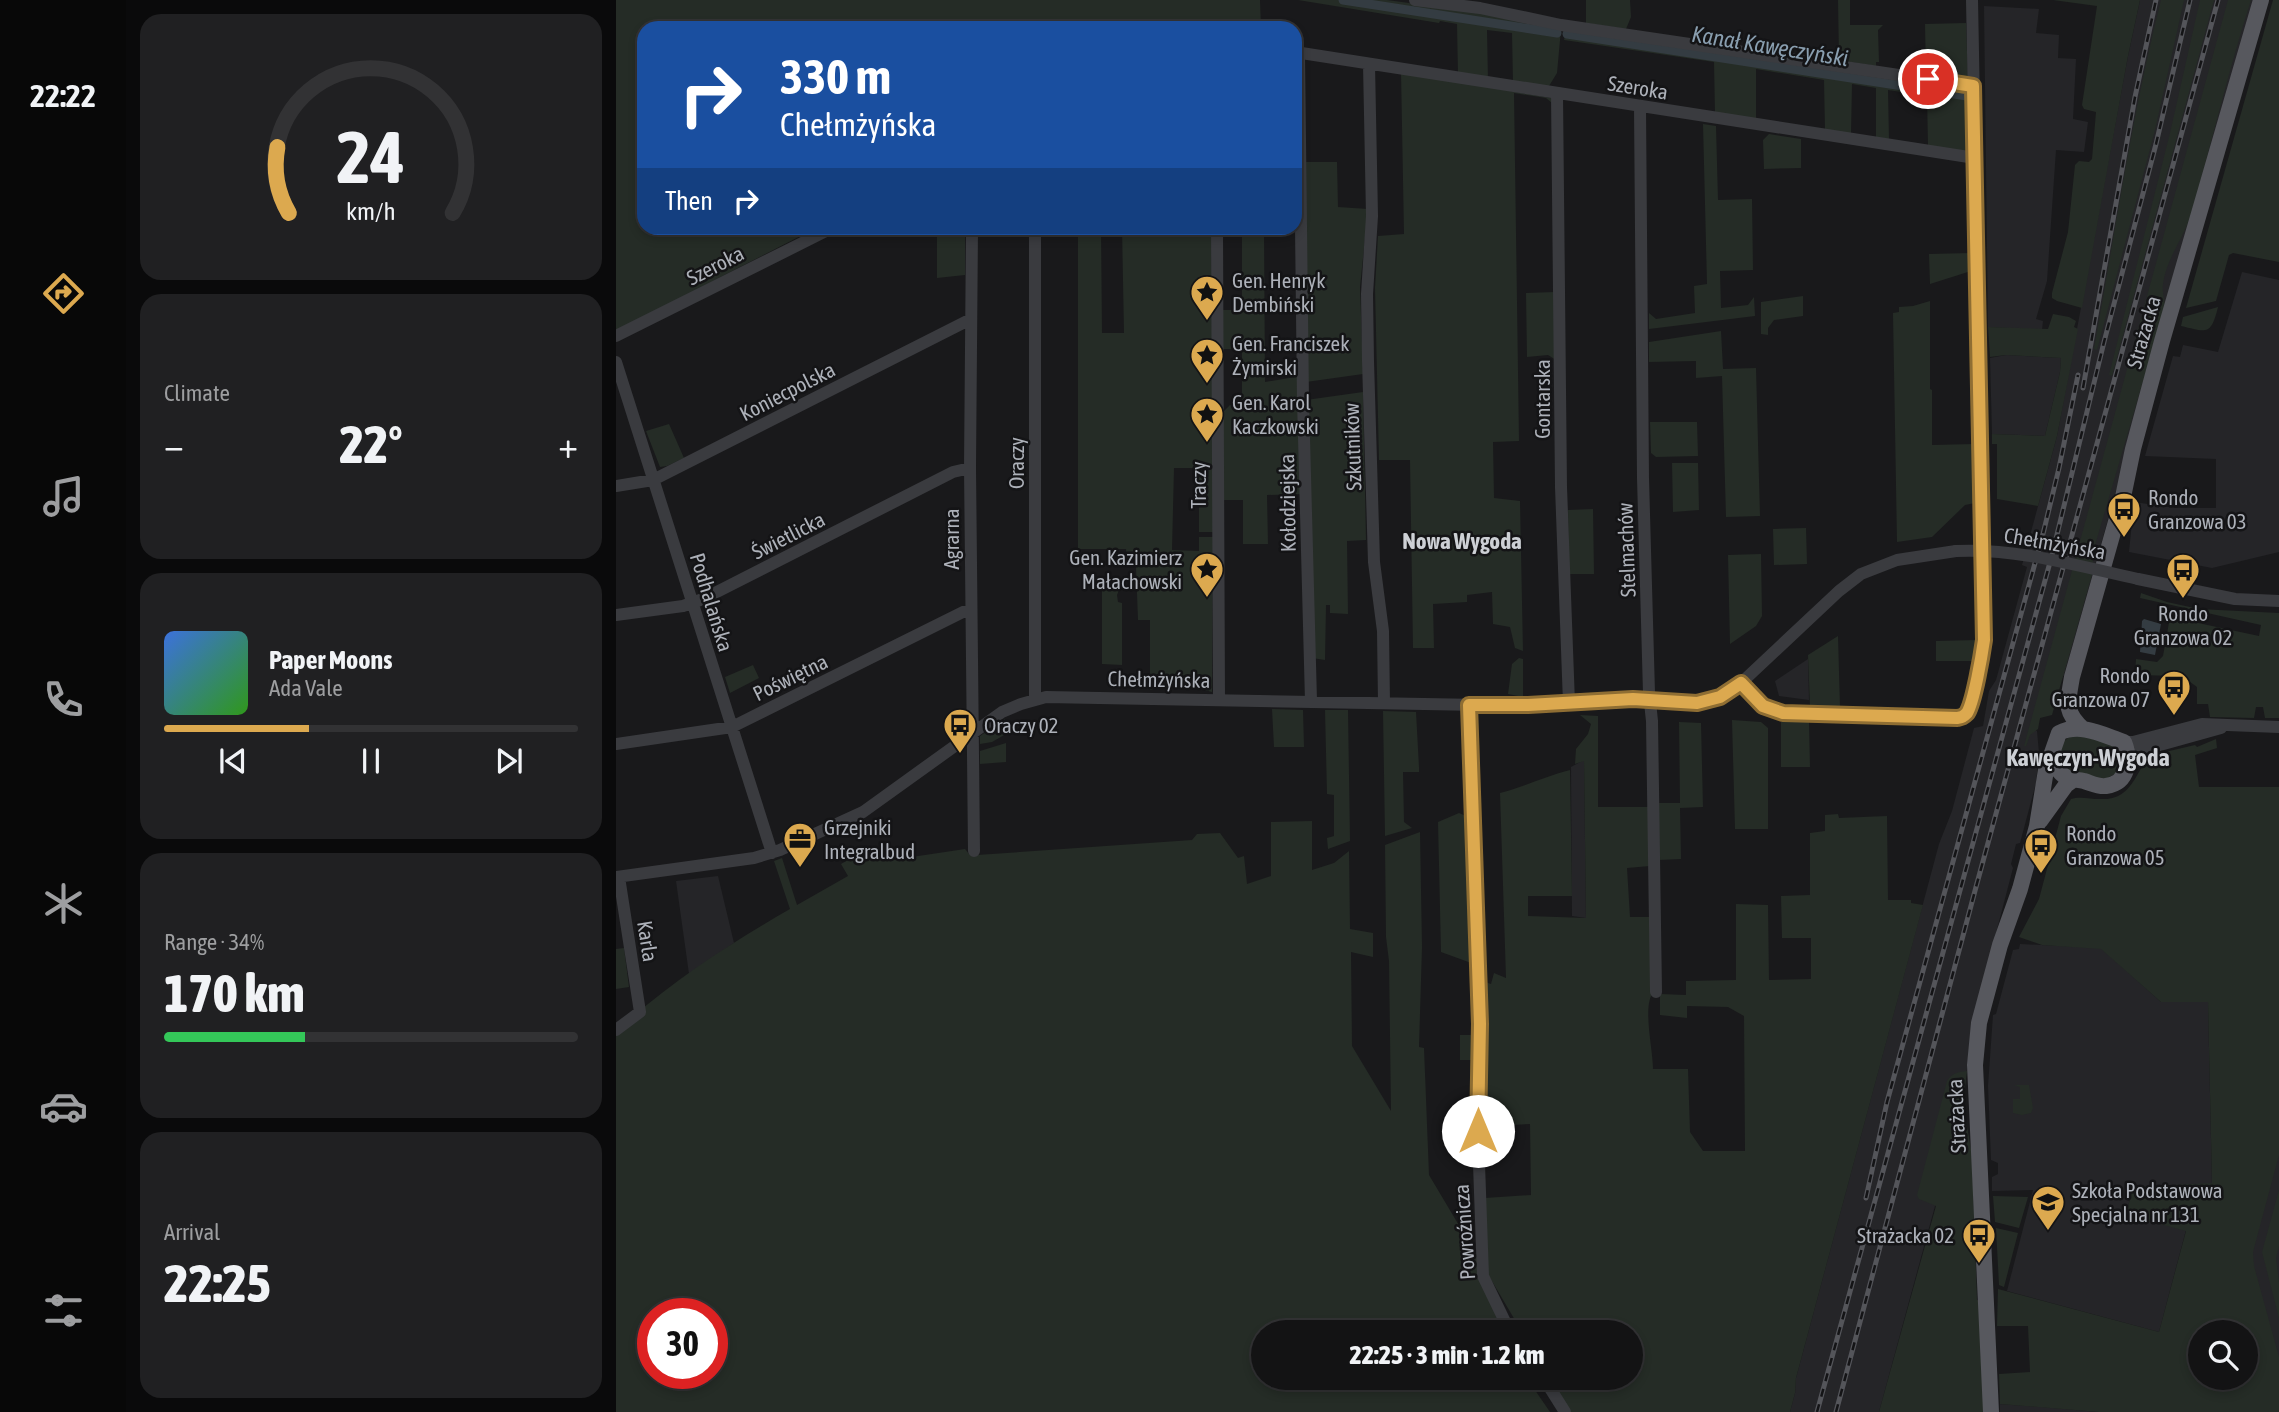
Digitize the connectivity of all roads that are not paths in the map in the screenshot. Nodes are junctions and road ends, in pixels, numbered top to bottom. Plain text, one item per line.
1 (1415, 0) edge
2 (1972, 0) edge
3 (2261, 0) edge
4 (1302, 53) edge
5 (1369, 64) junction
6 (1973, 86) junction
7 (1557, 94) junction
8 (1640, 107) junction
9 (1976, 158) junction
10 (818, 235) edge
11 (972, 235) edge
12 (1035, 235) edge
13 (1217, 235) edge
14 (1300, 235) edge
15 (971, 319) junction
16 (616, 336) edge
17 (616, 362) edge
18 (970, 468) junction
19 (653, 480) junction
20 (616, 486) edge
21 (2279, 601) edge
22 (693, 603) junction
23 (971, 611) junction
24 (616, 615) edge
25 (2072, 677) junction
26 (1741, 683) junction
27 (1035, 699) junction
28 (1219, 700) junction
29 (1649, 700) junction
30 (1311, 701) junction
31 (1384, 703) junction
32 (1569, 703) junction
33 (1469, 705) junction
34 (2228, 726) junction
35 (732, 727) junction
36 (2279, 727) edge
37 (2083, 729) junction
38 (974, 731) junction
39 (2059, 733) junction
40 (2124, 742) junction
41 (616, 744) edge
42 (2051, 757) junction
43 (2129, 759) junction
44 (2073, 780) junction
45 (2037, 826) junction
46 (974, 851) dead end
47 (772, 853) junction
48 (617, 877) edge
49 (1656, 992) dead end
50 (616, 1030) edge
51 (1504, 1320) edge
52 (1551, 1390) edge
53 (1564, 1412) edge
54 (1991, 1412) edge

1 - 6 street
2 - 6 street
3 - 25 main road, Strażacka
4 - 5 street, Szeroka
5 - 7 street, Szeroka
5 - 31 street, Szkutników
6 - 9 street
7 - 8 street, Szeroka
7 - 32 street, Gontarska
8 - 9 street, Szeroka
8 - 29 street, Stelmachów
9 - 26 street
10 - 16 street, Szeroka
11 - 15 street, Agrarna
12 - 27 street, Oraczy
13 - 28 street, Traczy
14 - 30 street, Kołodziejska
15 - 18 street, Agrarna
15 - 19 street, Koniecpolska
17 - 19 street, Podhalańska
18 - 22 street, Świetlicka
18 - 23 street, Agrarna
19 - 20 street, Koniecpolska
19 - 22 street, Podhalańska
21 - 26 street, Chełmżyńska, bridge
22 - 24 street, Świetlicka
22 - 35 street, Podhalańska
23 - 35 street, Poświętna
23 - 38 street, Agrarna
25 - 37 main road, Strażacka
25 - 39 main road, Strażacka
26 - 29 street, Chełmżyńska
27 - 28 street, Chełmżyńska
27 - 38 street, Chełmżyńska
28 - 30 street, Chełmżyńska
29 - 32 street, Chełmżyńska
29 - 49 street, Stelmachów
30 - 31 street, Chełmżyńska
31 - 33 street, Chełmżyńska
32 - 33 street, Chełmżyńska
33 - 51 street, Powroźnicza
34 - 36 street
34 - 40 street
34 - 43 street
35 - 41 street, Poświętna
35 - 47 street, Podhalańska
37 - 39 main road
37 - 40 main road
38 - 46 street, Agrarna
38 - 47 street, Chełmżyńska
39 - 42 main road
40 - 43 main road
42 - 44 main road
42 - 45 main road, Strażacka
43 - 44 main road
44 - 45 main road, Strażacka
45 - 54 main road, Strażacka
47 - 48 street, Chełmżyńska
48 - 50 street, Karla
52 - 53 street

